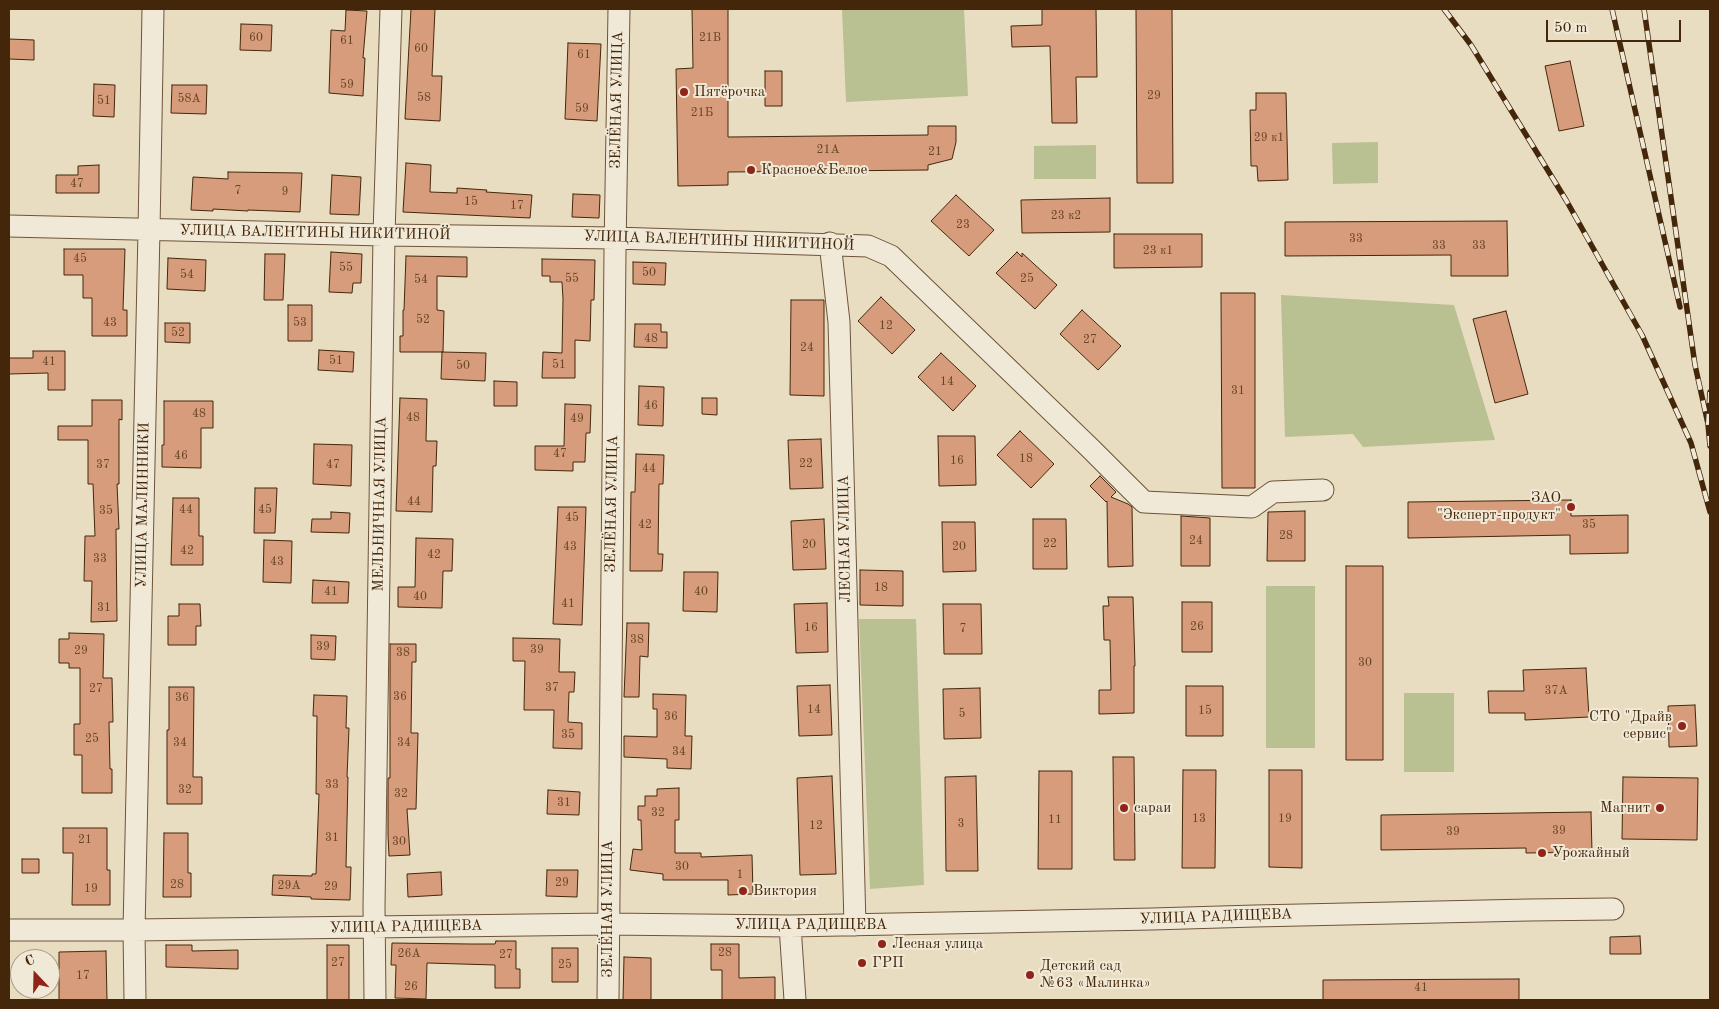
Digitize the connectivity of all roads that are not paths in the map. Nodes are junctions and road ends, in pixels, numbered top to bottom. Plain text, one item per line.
1 (153, 9) edge
2 (391, 9) edge
3 (619, 9) edge
4 (9, 226) edge
5 (150, 230) junction
6 (384, 235) junction
7 (615, 238) junction
8 (830, 243) junction
9 (1323, 490) dead end
10 (1613, 909) dead end
11 (607, 924) junction
12 (855, 925) junction
13 (790, 926) junction
14 (374, 927) junction
15 (9, 930) edge
16 (134, 930) junction
17 (135, 1000) edge
18 (375, 1000) edge
19 (608, 1000) edge
20 (795, 1000) edge

1 - 5 street, УЛИЦА МАЛИННИКИ
2 - 6 street, МЕЛЬНИЧНАЯ УЛИЦА
3 - 7 street, ЗЕЛЁНАЯ УЛИЦА
4 - 5 street, УЛИЦА ВАЛЕНТИНЫ НИКИТИНОЙ
5 - 6 street, УЛИЦА ВАЛЕНТИНЫ НИКИТИНОЙ
5 - 16 street, УЛИЦА МАЛИННИКИ
6 - 7 street, УЛИЦА ВАЛЕНТИНЫ НИКИТИНОЙ
6 - 14 street, МЕЛЬНИЧНАЯ УЛИЦА
7 - 8 street, УЛИЦА ВАЛЕНТИНЫ НИКИТИНОЙ
7 - 11 street, ЗЕЛЁНАЯ УЛИЦА
8 - 9 street, УЛИЦА ВАЛЕНТИНЫ НИКИТИНОЙ
8 - 12 street, ЛЕСНАЯ УЛИЦА
10 - 12 street, УЛИЦА РАДИЩЕВА
11 - 13 street, УЛИЦА РАДИЩЕВА
11 - 14 street, УЛИЦА РАДИЩЕВА
11 - 19 street, ЗЕЛЁНАЯ УЛИЦА
12 - 13 street, УЛИЦА РАДИЩЕВА
13 - 20 street
14 - 16 street, УЛИЦА РАДИЩЕВА
14 - 18 street, МЕЛЬНИЧНАЯ УЛИЦА
15 - 16 street, УЛИЦА РАДИЩЕВА
16 - 17 street, УЛИЦА МАЛИННИКИ

